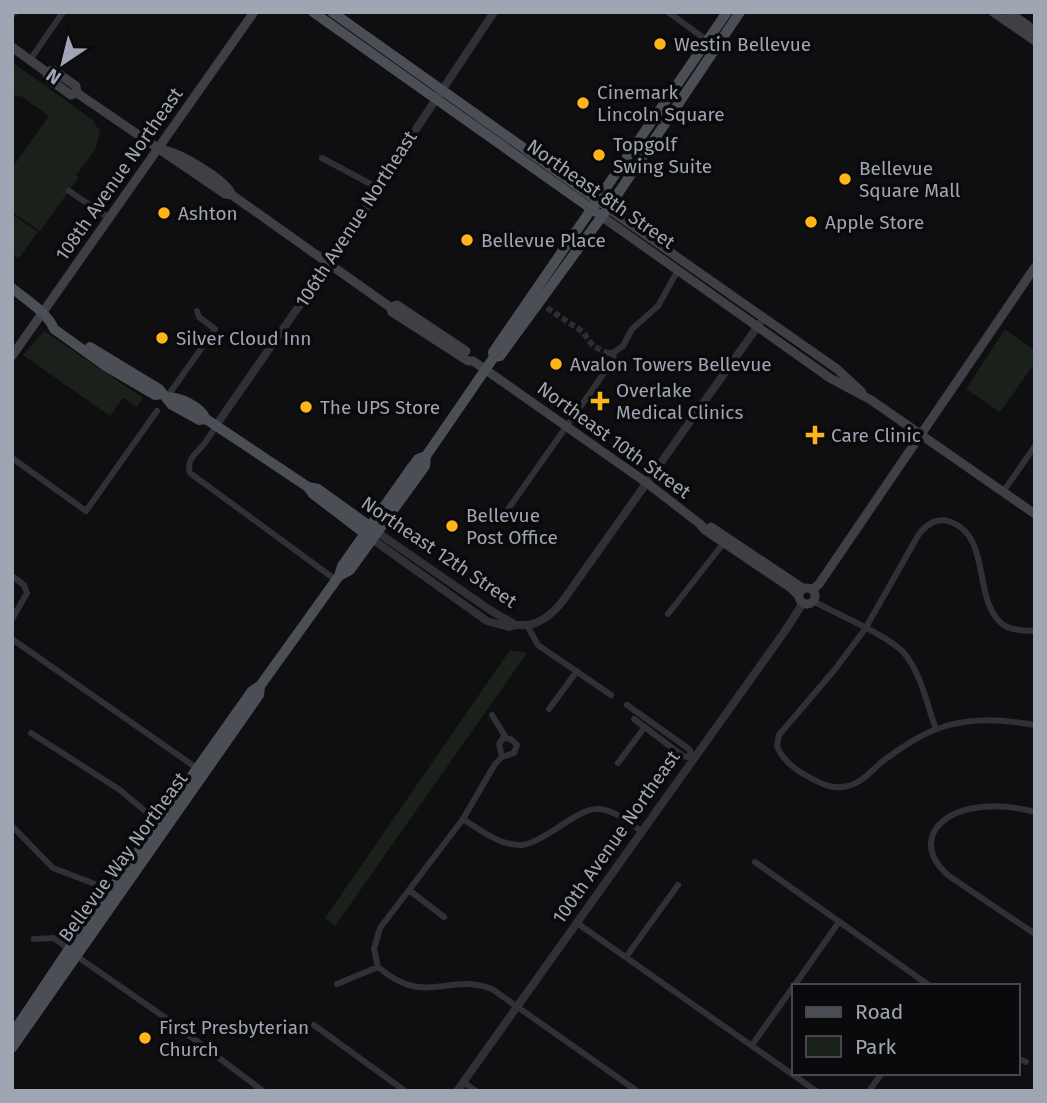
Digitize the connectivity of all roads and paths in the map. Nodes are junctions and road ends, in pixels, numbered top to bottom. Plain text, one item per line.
1 (63, 12) edge
2 (254, 12) edge
3 (313, 12) edge
4 (332, 12) edge
5 (494, 12) edge
6 (668, 12) edge
7 (727, 12) edge
8 (740, 12) edge
9 (993, 12) edge
10 (1009, 12) edge
11 (1035, 31) edge
12 (708, 41) junction
13 (1035, 41) edge
14 (12, 47) edge
15 (30, 60) junction
16 (677, 87) junction
17 (439, 95) junction
18 (667, 121) junction
19 (159, 149) junction
20 (322, 158) dead end
21 (378, 188) junction
22 (69, 191) dead end
23 (600, 209) junction
24 (109, 218) junction
25 (328, 264) junction
26 (1035, 267) edge
27 (678, 270) junction
28 (12, 288) edge
29 (390, 307) junction
30 (197, 311) dead end
31 (42, 313) junction
32 (761, 322) junction
33 (781, 342) junction
34 (466, 351) joint
35 (12, 356) edge
36 (494, 357) junction
37 (473, 361) junction
38 (827, 362) junction
39 (485, 370) junction
40 (164, 396) junction
41 (871, 400) junction
42 (157, 411) dead end
43 (212, 421) junction
44 (567, 427) junction
45 (922, 436) junction
46 (1035, 446) edge
47 (12, 458) edge
48 (647, 483) junction
49 (1003, 492) junction
50 (1035, 514) edge
51 (499, 522) dead end
52 (371, 533) junction
53 (725, 540) junction
54 (12, 576) edge
55 (338, 578) junction
56 (435, 583) junction
57 (804, 595) junction
58 (471, 597) junction
59 (813, 601) joint
60 (668, 614) dead end
61 (12, 619) edge
62 (514, 624) junction
63 (527, 625) junction
64 (864, 629) junction
65 (1035, 631) edge
66 (12, 639) edge
67 (577, 671) junction
68 (260, 687) junction
69 (611, 695) dead end
70 (628, 705) dead end
71 (549, 709) dead end
72 (492, 715) dead end
73 (634, 719) dead end
74 (1035, 724) edge
75 (644, 728) junction
76 (936, 729) junction
77 (32, 733) dead end
78 (506, 738) junction
79 (502, 757) junction
80 (693, 758) junction
81 (618, 763) dead end
82 (198, 769) junction
83 (1035, 812) edge
84 (463, 819) junction
85 (12, 826) edge
86 (162, 826) junction
87 (641, 831) junction
88 (755, 862) dead end
89 (678, 885) dead end
90 (409, 890) junction
91 (115, 892) junction
92 (444, 917) dead end
93 (839, 922) junction
94 (577, 923) junction
95 (1035, 934) edge
96 (34, 939) dead end
97 (72, 952) junction
98 (626, 957) junction
99 (378, 967) junction
100 (337, 984) dead end
101 (795, 984) edge
102 (927, 984) edge
103 (792, 989) edge
104 (517, 1008) junction
105 (314, 1025) dead end
106 (14, 1033) edge
107 (752, 1045) junction
108 (12, 1048) edge
109 (1019, 1059) edge
110 (1026, 1062) dead end
111 (792, 1074) edge
112 (794, 1075) edge
113 (881, 1075) edge
114 (463, 1082) junction
115 (263, 1091) edge
116 (405, 1091) edge
117 (457, 1091) edge
118 (476, 1091) edge
119 (637, 1091) edge
120 (816, 1091) edge
121 (869, 1091) edge

1 - 15 street
2 - 19 main road, 108th Avenue Northeast
3 - 17 main road, Northeast 8th Street
4 - 17 main road, Northeast 8th Street
5 - 17 street, 106th Avenue Northeast
6 - 12 street
7 - 12 main road, Bellevue Way Northeast
8 - 18 main road, Bellevue Way Northeast
9 - 13 main road
10 - 11 main road
12 - 16 main road, Bellevue Way Northeast
14 - 15 main road, Northeast 10th Street
15 - 19 main road, Northeast 10th Street
16 - 18 main road
16 - 23 main road, Bellevue Way Northeast
17 - 21 street, 106th Avenue Northeast
17 - 23 main road, Northeast 8th Street
18 - 23 main road, Bellevue Way Northeast
19 - 24 main road, 108th Avenue Northeast
19 - 25 main road, Northeast 10th Street
20 - 21 street
21 - 25 street, 106th Avenue Northeast
22 - 24 street
23 - 27 main road, Northeast 8th Street
23 - 32 main road, Northeast 8th Street
23 - 36 main road, Bellevue Way Northeast
23 - 36 main road, Bellevue Way Northeast
24 - 31 main road, 108th Avenue Northeast
25 - 29 main road, Northeast 10th Street
25 - 43 street, 106th Avenue Northeast
26 - 45 main road, 100th Avenue Northeast
27 - 32 main road, Northeast 8th Street
27 - 44 street
28 - 31 main road, Northeast 12th Street
29 - 34 main road, Northeast 10th Street
29 - 37 main road, Northeast 10th Street
30 - 40 street
31 - 35 main road, 108th Avenue Northeast
31 - 40 main road, Northeast 12th Street
32 - 33 main road, Northeast 8th Street
32 - 38 main road, Northeast 8th Street
32 - 48 street
33 - 38 main road
33 - 41 main road, Northeast 8th Street
34 - 37 street, Northeast 10th Street
36 - 39 main road, Bellevue Way Northeast
37 - 39 main road, Northeast 10th Street
38 - 41 main road, Northeast 8th Street
39 - 44 main road, Northeast 10th Street
39 - 52 main road, Bellevue Way Northeast
40 - 43 main road, Northeast 12th Street
41 - 45 main road, Northeast 8th Street
42 - 47 street
43 - 52 main road, Northeast 12th Street
43 - 55 street
44 - 48 main road, Northeast 10th Street
44 - 51 street
45 - 49 main road, Northeast 8th Street
45 - 57 main road, 100th Avenue Northeast
46 - 49 street
48 - 53 main road, Northeast 10th Street
48 - 63 street
49 - 50 main road, Northeast 8th Street
52 - 55 main road, Bellevue Way Northeast
52 - 56 street, Northeast 12th Street
52 - 58 street, Northeast 12th Street
53 - 57 main road, Northeast 10th Street
53 - 60 street
54 - 61 street
55 - 68 main road, Bellevue Way Northeast
56 - 58 street
56 - 62 street, Northeast 12th Street
57 - 59 main road
57 - 80 street, 100th Avenue Northeast
58 - 62 street, Northeast 12th Street
59 - 64 street
62 - 63 street
63 - 67 street, Northeast 12th Street
64 - 65 street
64 - 76 street
64 - 76 street
66 - 82 street
67 - 69 street, Northeast 12th Street
67 - 71 street
68 - 82 main road, Bellevue Way Northeast
68 - 86 main road, Bellevue Way Northeast
70 - 80 street
72 - 78 street
73 - 75 street
74 - 76 street
75 - 80 street
75 - 81 street
77 - 86 street
78 - 79 street
78 - 79 street
79 - 84 street
80 - 87 street, 100th Avenue Northeast
82 - 86 main road, Bellevue Way Northeast
83 - 95 street
84 - 87 street
84 - 90 street
85 - 91 street
86 - 91 main road, Bellevue Way Northeast
87 - 94 street, 100th Avenue Northeast
88 - 93 street
89 - 98 street
90 - 92 street
90 - 99 street
91 - 97 main road, Bellevue Way Northeast
93 - 101 street
93 - 102 street
94 - 98 street
94 - 104 street, 100th Avenue Northeast
96 - 97 street
97 - 106 main road, Bellevue Way Northeast
97 - 108 main road, Bellevue Way Northeast
97 - 115 street
98 - 107 street
99 - 100 street
99 - 104 street
103 - 107 street
104 - 114 street, 100th Avenue Northeast
104 - 119 street
105 - 116 street
107 - 111 street
109 - 110 street
112 - 120 street
113 - 121 street
114 - 117 street, 100th Avenue Northeast
114 - 118 street

